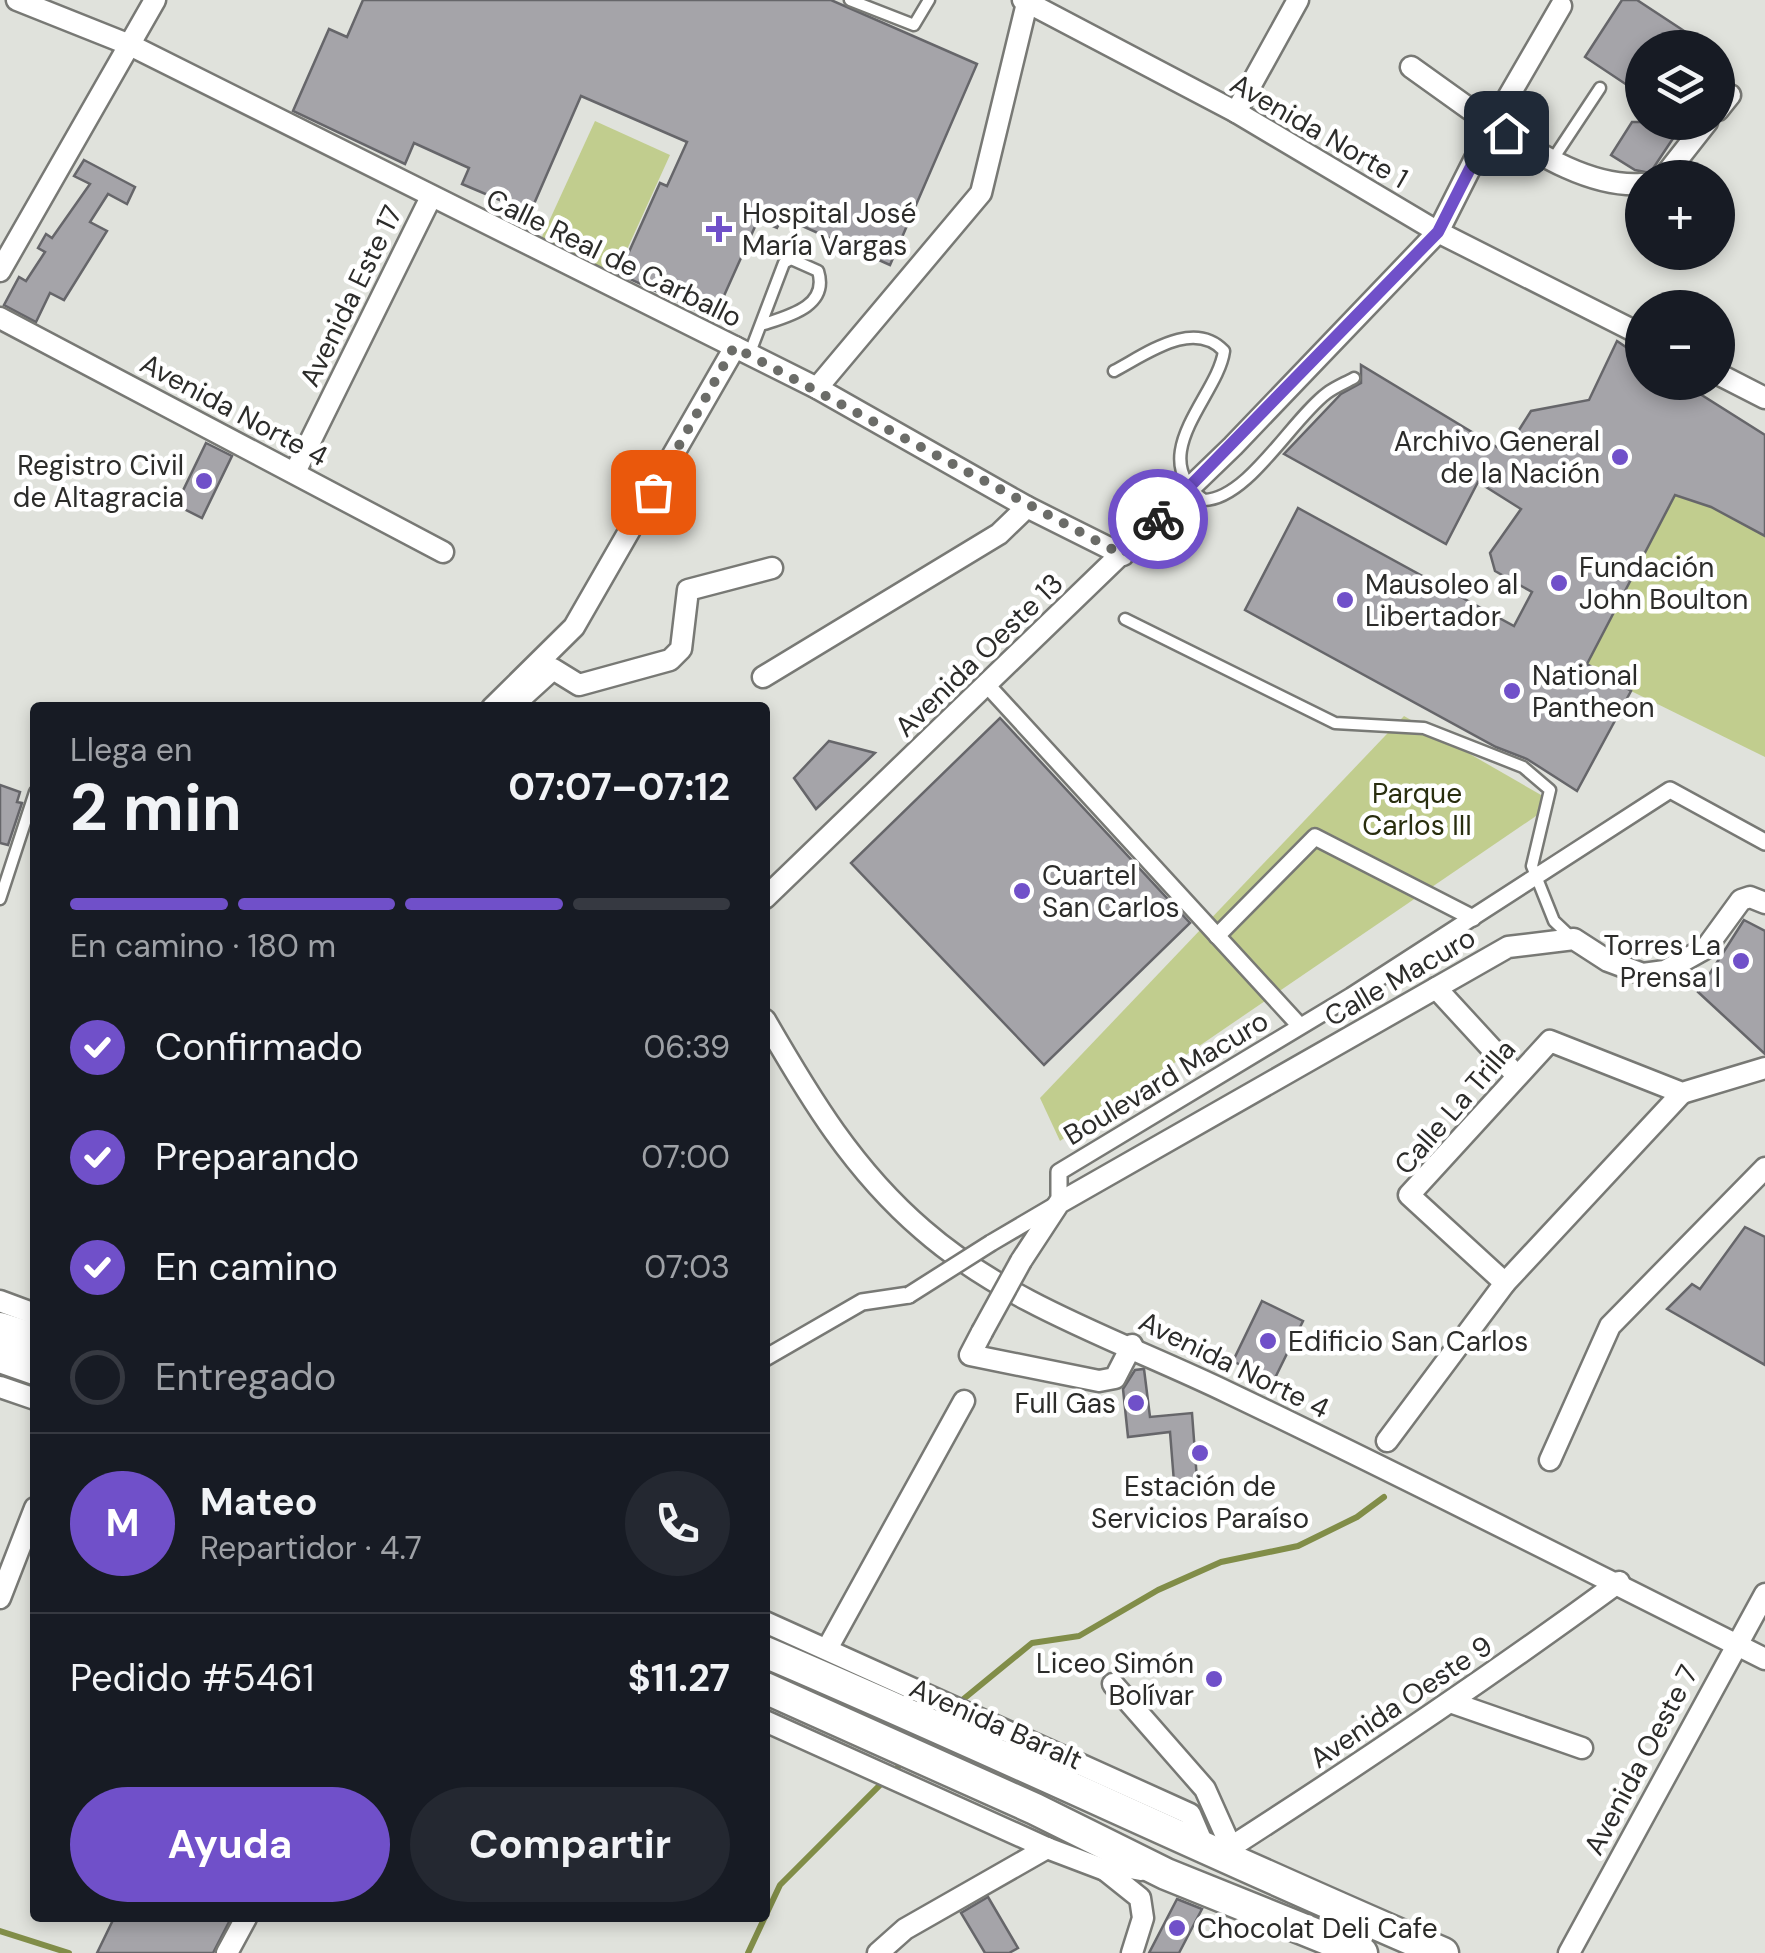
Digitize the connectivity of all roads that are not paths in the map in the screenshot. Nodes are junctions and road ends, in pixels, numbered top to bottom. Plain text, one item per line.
1 (17, 0) edge
2 (156, 0) edge
3 (850, 0) edge
4 (929, 0) edge
5 (1298, 0) edge
6 (1025, 1) edge
7 (1561, 6) dead end
8 (130, 45) junction
9 (1410, 67) dead end
10 (1600, 88) dead end
11 (1236, 112) junction
12 (1492, 125) junction
13 (1693, 140) edge
14 (1553, 159) junction
15 (1677, 160) edge
16 (1625, 183) edge
17 (430, 198) junction
18 (1438, 232) junction
19 (0, 271) edge
20 (0, 318) edge
21 (764, 324) junction
22 (1625, 326) edge
23 (742, 351) junction
24 (1114, 371) dead end
25 (1354, 378) dead end
26 (1735, 383) edge
27 (818, 388) junction
28 (1765, 398) edge
29 (296, 472) junction
30 (1191, 487) junction
31 (1027, 507) junction
32 (443, 552) dead end
33 (1123, 555) junction
34 (772, 568) dead end
35 (1125, 619) dead end
36 (763, 677) dead end
37 (986, 685) junction
38 (502, 702) edge
39 (515, 702) edge
40 (30, 807) edge
41 (1764, 841) edge
42 (1537, 878) junction
43 (770, 893) edge
44 (0, 899) edge
45 (1765, 903) edge
46 (1473, 918) junction
47 (1217, 936) junction
48 (1574, 940) junction
49 (1436, 988) junction
50 (1300, 1026) junction
51 (770, 1028) edge
52 (1765, 1068) edge
53 (1517, 1076) junction
54 (1682, 1093) junction
55 (1765, 1168) edge
56 (1059, 1203) junction
57 (1505, 1283) junction
58 (0, 1301) edge
59 (30, 1312) edge
60 (0, 1328) edge
61 (30, 1338) edge
62 (1132, 1346) junction
63 (770, 1355) edge
64 (0, 1357) edge
65 (30, 1367) edge
66 (0, 1387) edge
67 (30, 1397) edge
68 (964, 1401) dead end
69 (1386, 1441) dead end
70 (1550, 1460) dead end
71 (30, 1521) edge
72 (1619, 1582) junction
73 (1765, 1594) edge
74 (0, 1598) edge
75 (770, 1624) edge
76 (1736, 1644) junction
77 (826, 1649) junction
78 (770, 1653) edge
79 (1765, 1659) edge
80 (849, 1674) junction
81 (1113, 1684) dead end
82 (770, 1690) edge
83 (1453, 1703) junction
84 (770, 1723) edge
85 (1582, 1748) dead end
86 (1047, 1848) junction
87 (1218, 1848) junction
88 (1105, 1870) junction
89 (1166, 1874) junction
90 (244, 1922) edge
91 (227, 1953) edge
92 (878, 1953) edge
93 (1132, 1953) edge
94 (1362, 1953) edge
95 (1444, 1953) edge
96 (1569, 1953) edge

1 - 8 street, Calle Real de Carballo
2 - 8 street
3 - 4 lane
5 - 11 street
6 - 11 street, Avenida Norte 1
6 - 27 street
7 - 12 street, Avenida Oeste 13
8 - 17 street, Calle Real de Carballo
8 - 19 street
9 - 12 street
10 - 14 lane
11 - 18 street, Avenida Norte 1
12 - 14 street
12 - 18 street, Avenida Oeste 13
13 - 15 street
14 - 16 street
17 - 23 street, Calle Real de Carballo
17 - 29 street, Avenida Este 17
18 - 22 street, Avenida Norte 1
18 - 30 street, Avenida Oeste 13
20 - 29 street, Avenida Norte 4
21 - 21 lane
21 - 23 lane
23 - 27 street, Calle Real de Carballo
23 - 38 street
24 - 30 lane
25 - 30 lane
26 - 28 street
27 - 31 street, Calle Real de Carballo
29 - 32 street, Avenida Norte 4
30 - 33 street, Avenida Oeste 13
31 - 33 street, Calle Real de Carballo
31 - 36 street
33 - 37 street, Avenida Oeste 13
34 - 39 street
35 - 42 lane
37 - 43 street, Avenida Oeste 13
37 - 47 street
40 - 44 lane
41 - 42 street, Boulevard Macuro
42 - 46 street, Boulevard Macuro
42 - 48 lane
45 - 48 street
46 - 47 street
46 - 50 street, Boulevard Macuro
47 - 50 street
48 - 49 street, Calle Macuro
49 - 53 street
49 - 56 street, Calle Macuro
50 - 56 street, Boulevard Macuro
51 - 62 street, Avenida Norte 4
52 - 54 street
53 - 54 street, Calle La Trilla
53 - 57 street, Calle La Trilla
54 - 57 street
55 - 70 street
56 - 62 street, bridge
56 - 63 street, bridge
57 - 69 street
58 - 59 street
60 - 61 main road
62 - 72 street, Avenida Norte 4
64 - 65 main road
66 - 67 street
68 - 77 street
71 - 74 street
72 - 76 street, Avenida Norte 4
72 - 83 street, Avenida Oeste 9
73 - 76 street, Avenida Oeste 7
75 - 77 street, Avenida Baralt
76 - 79 street, Avenida Norte 4
76 - 96 street, Avenida Oeste 7
77 - 80 street, Avenida Baralt
78 - 80 main road, Avenida Baralt
80 - 87 main road, Avenida Baralt
81 - 87 street
82 - 89 main road
83 - 85 street
83 - 87 street, Avenida Oeste 9
84 - 86 street
86 - 88 street
86 - 92 street
87 - 95 main road, Avenida Baralt
88 - 89 street
88 - 93 street
89 - 94 main road
90 - 91 street

